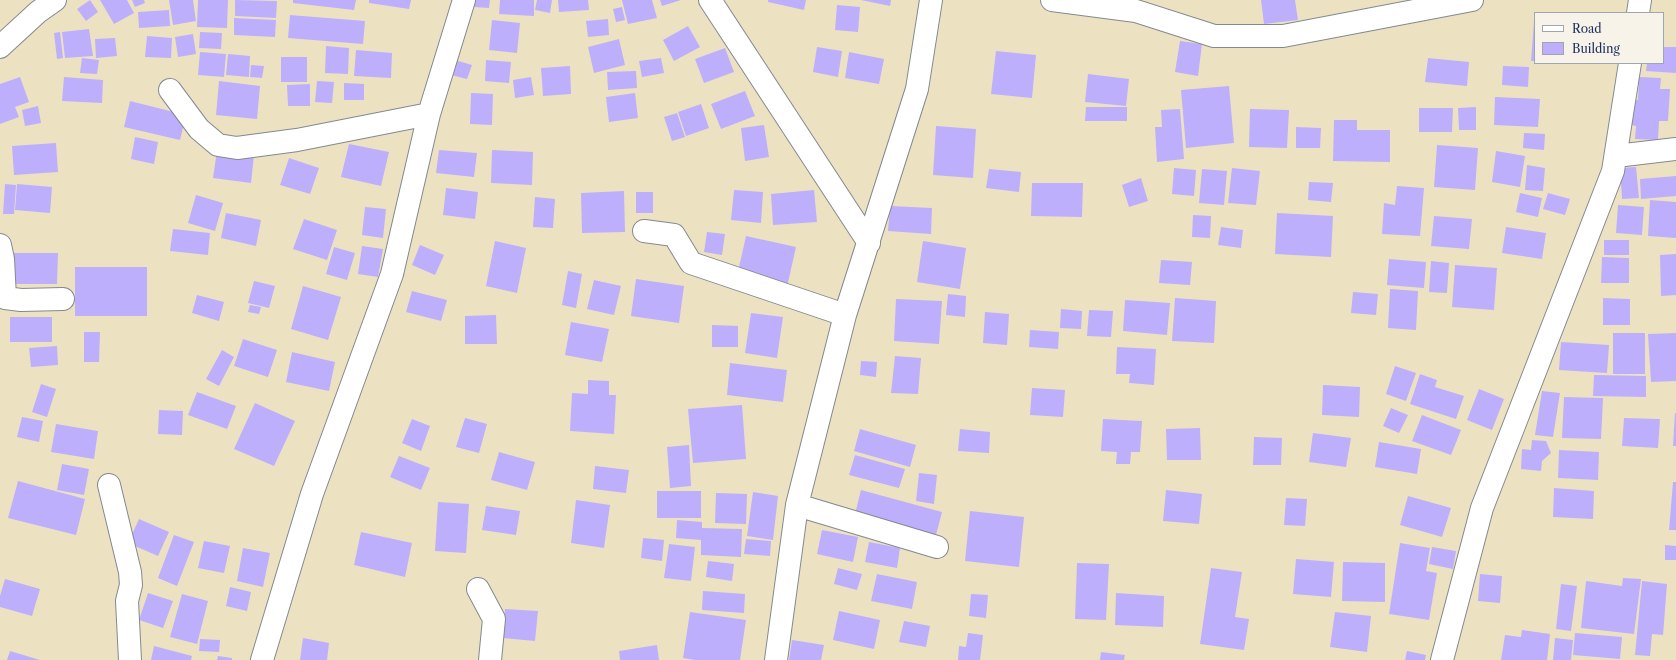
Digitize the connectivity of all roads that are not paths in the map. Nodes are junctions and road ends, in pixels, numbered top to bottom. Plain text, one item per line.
1 (55, 0) edge
2 (464, 0) edge
3 (710, 0) edge
4 (931, 0) edge
5 (1472, 0) edge
6 (1640, 0) edge
7 (1064, 1) edge
8 (1638, 12) edge
9 (0, 48) edge
10 (1630, 64) edge
11 (170, 90) dead end
12 (429, 114) junction
13 (1676, 149) edge
14 (1616, 156) junction
15 (644, 231) dead end
16 (869, 243) junction
17 (0, 245) edge
18 (62, 299) dead end
19 (845, 315) junction
20 (108, 485) dead end
21 (797, 505) junction
22 (937, 547) dead end
23 (478, 589) dead end
24 (130, 660) edge
25 (262, 660) edge
26 (490, 660) edge
27 (776, 660) edge
28 (1442, 660) edge

1 - 9 street
2 - 12 street
3 - 16 street
4 - 16 street
5 - 7 street
6 - 8 street
10 - 14 street
11 - 12 street
12 - 25 street
13 - 14 street
14 - 28 street
15 - 19 street
16 - 19 street
17 - 18 street
19 - 21 street
20 - 24 street
21 - 22 street
21 - 27 street
23 - 26 street

